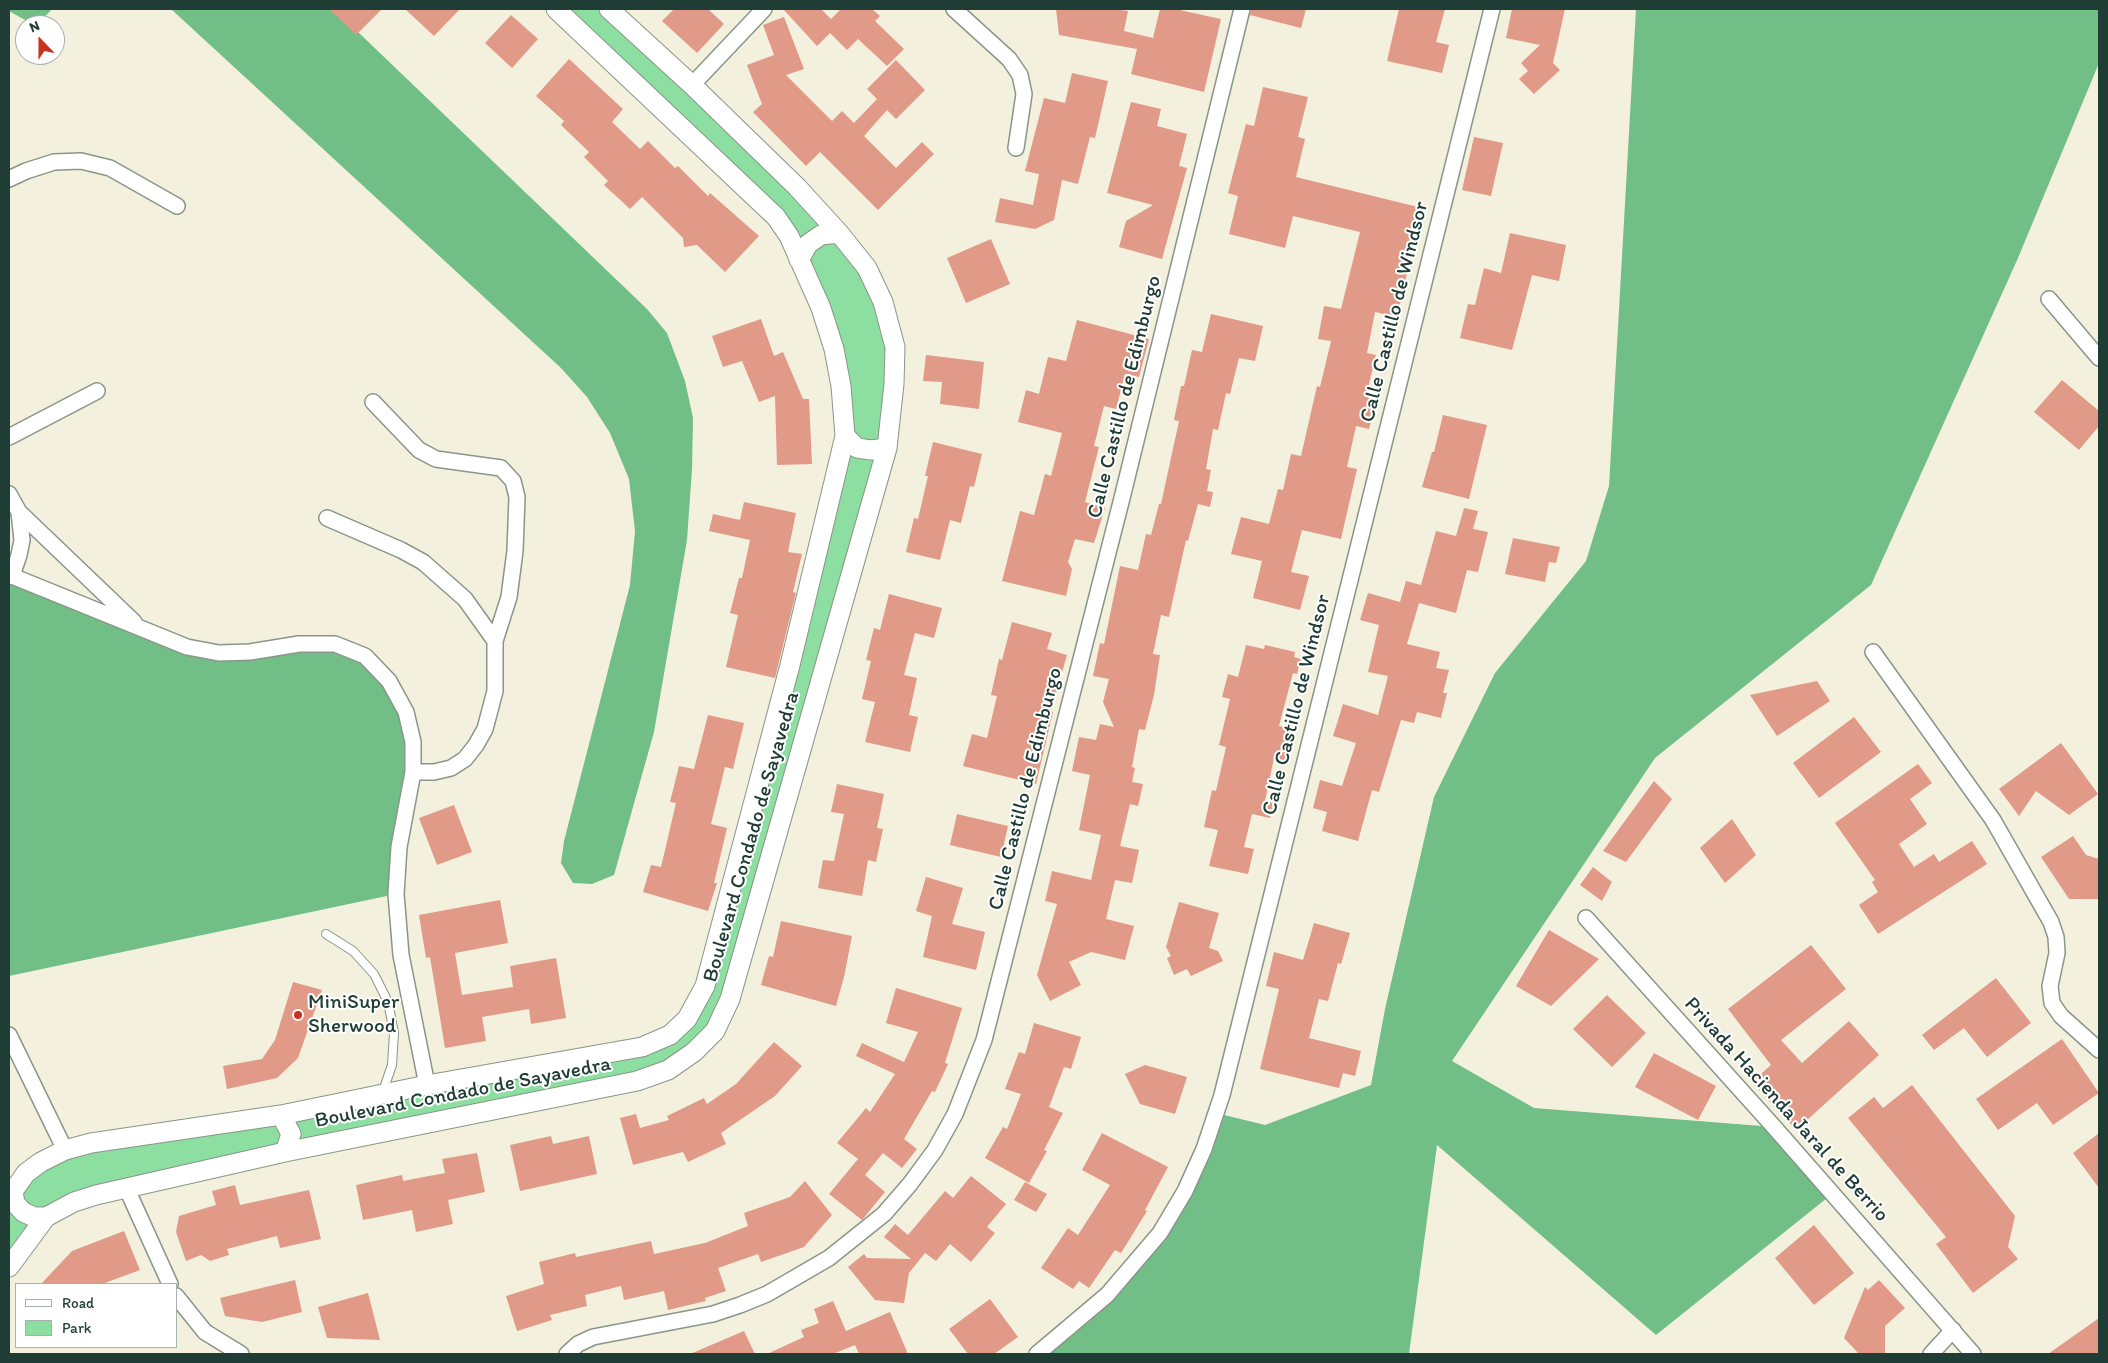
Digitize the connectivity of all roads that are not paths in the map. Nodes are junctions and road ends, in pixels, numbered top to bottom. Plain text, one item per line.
1 (556, 9) edge
2 (609, 9) edge
3 (764, 9) edge
4 (954, 9) edge
5 (1242, 9) edge
6 (1492, 9) edge
7 (692, 85) junction
8 (1016, 148) dead end
9 (9, 179) edge
10 (177, 206) dead end
11 (839, 233) junction
12 (800, 260) junction
13 (2049, 299) dead end
14 (2099, 358) edge
15 (97, 391) dead end
16 (373, 402) dead end
17 (845, 436) junction
18 (9, 437) edge
19 (886, 448) junction
20 (9, 494) edge
21 (19, 512) junction
22 (327, 518) dead end
23 (10, 577) edge
24 (141, 629) junction
25 (495, 642) junction
26 (1873, 652) dead end
27 (413, 772) junction
28 (1586, 918) dead end
29 (326, 934) dead end
30 (9, 1035) edge
31 (2099, 1050) edge
32 (427, 1085) junction
33 (382, 1094) junction
34 (282, 1115) junction
35 (65, 1150) junction
36 (285, 1152) junction
37 (126, 1187) junction
38 (11, 1194) edge
39 (46, 1217) junction
40 (9, 1267) edge
41 (170, 1283) edge
42 (178, 1300) edge
43 (1953, 1330) junction
44 (241, 1354) edge
45 (567, 1354) edge
46 (1037, 1354) edge
47 (1931, 1354) edge
48 (1973, 1354) edge

1 - 12 street, Boulevard Condado de Sayavedra
2 - 7 street, Boulevard Condado de Sayavedra
3 - 7 street
4 - 8 street
5 - 45 street, Calle Castillo de Edimburgo
6 - 46 street, Calle Castillo de Windsor
7 - 11 street, Boulevard Condado de Sayavedra
9 - 10 street
11 - 12 street
11 - 19 street, Boulevard Condado de Sayavedra
12 - 17 street, Boulevard Condado de Sayavedra
13 - 14 street
15 - 18 street
16 - 25 street
17 - 19 street
17 - 32 street, Boulevard Condado de Sayavedra
19 - 36 street, Boulevard Condado de Sayavedra
20 - 21 street
21 - 23 street
21 - 24 street
22 - 25 street
23 - 24 street
24 - 27 street
25 - 27 street
26 - 31 street
27 - 32 street
28 - 43 street, Privada Hacienda Jaral de Berrio
29 - 33 lane
30 - 35 street
32 - 33 street, Boulevard Condado de Sayavedra
33 - 34 street, Boulevard Condado de Sayavedra
34 - 35 street, Boulevard Condado de Sayavedra
34 - 36 street
35 - 38 street, Boulevard Condado de Sayavedra
36 - 37 street, Boulevard Condado de Sayavedra
37 - 39 street, Boulevard Condado de Sayavedra
37 - 41 street
38 - 39 street
39 - 40 street, Boulevard Condado de Sayavedra
42 - 44 street
43 - 47 street
43 - 48 street, Privada Hacienda Jaral de Berrio

